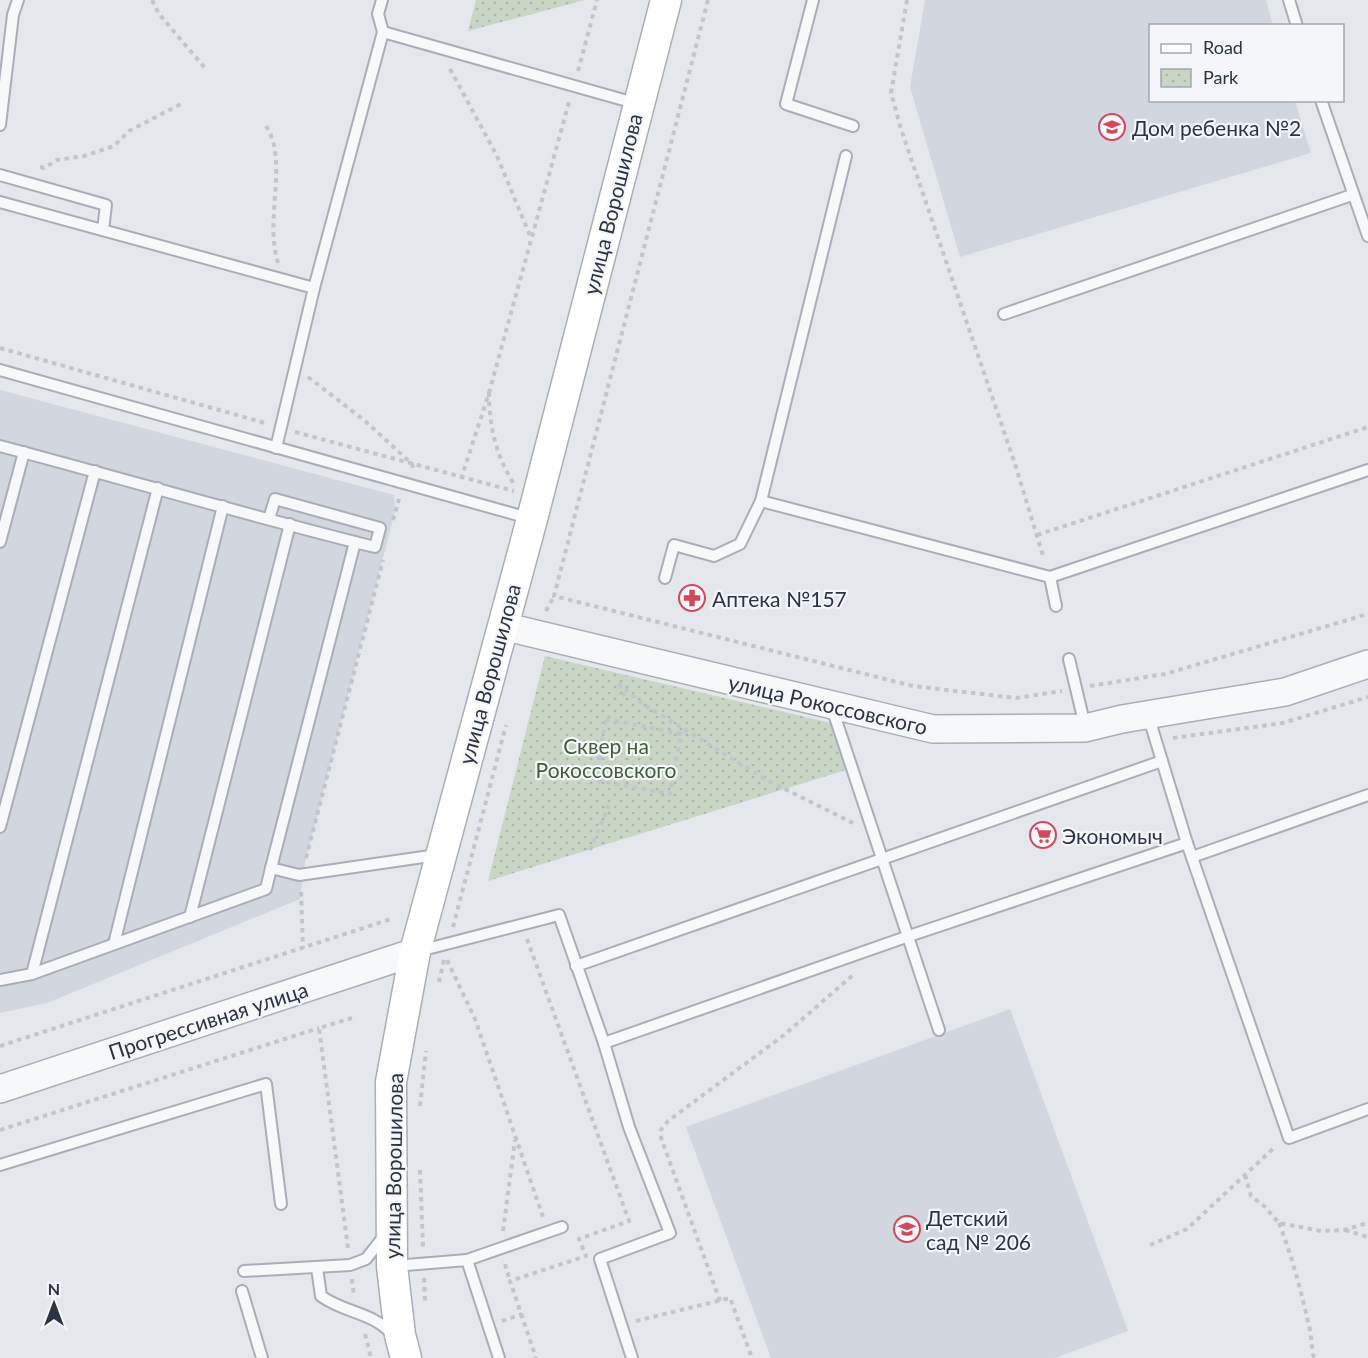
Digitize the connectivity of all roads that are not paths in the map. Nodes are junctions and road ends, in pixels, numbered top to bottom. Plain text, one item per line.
1 (18, 0) edge
2 (382, 0) edge
3 (666, 0) edge
4 (813, 0) edge
5 (1289, 0) edge
6 (1296, 24) edge
7 (382, 32) junction
8 (1322, 102) edge
9 (638, 104) junction
10 (0, 125) edge
11 (853, 126) dead end
12 (846, 156) dead end
13 (0, 176) edge
14 (1352, 195) junction
15 (0, 202) edge
16 (103, 230) junction
17 (1368, 236) edge
18 (314, 288) junction
19 (1004, 314) dead end
20 (0, 370) edge
21 (0, 446) edge
22 (276, 448) junction
23 (24, 452) junction
24 (1368, 470) edge
25 (95, 471) junction
26 (158, 488) junction
27 (761, 501) junction
28 (223, 506) junction
29 (269, 519) junction
30 (532, 519) junction
31 (290, 524) junction
32 (0, 542) edge
33 (354, 542) junction
34 (1050, 577) junction
35 (665, 578) dead end
36 (1056, 606) dead end
37 (502, 626) junction
38 (1069, 659) dead end
39 (1368, 664) edge
40 (831, 705) junction
41 (1148, 714) junction
42 (1085, 728) junction
43 (1162, 761) junction
44 (1368, 795) edge
45 (0, 827) edge
46 (1187, 843) junction
47 (441, 854) junction
48 (1192, 857) junction
49 (881, 859) junction
50 (271, 868) junction
51 (190, 916) junction
52 (906, 937) junction
53 (114, 944) junction
54 (415, 952) junction
55 (576, 966) junction
56 (32, 974) junction
57 (0, 980) edge
58 (939, 1030) dead end
59 (604, 1043) junction
60 (0, 1089) edge
61 (1368, 1109) edge
62 (0, 1165) edge
63 (281, 1204) dead end
64 (392, 1222) junction
65 (562, 1227) dead end
66 (467, 1260) junction
67 (392, 1266) junction
68 (317, 1268) junction
69 (244, 1271) dead end
70 (242, 1291) dead end
71 (405, 1352) edge
72 (262, 1358) edge
73 (499, 1358) edge
74 (632, 1358) edge

1 - 10 lane
2 - 7 lane
3 - 9 main road, улица Ворошилова
4 - 11 lane
5 - 6 lane
7 - 9 lane
7 - 18 lane
8 - 14 lane
9 - 30 main road, улица Ворошилова
12 - 27 lane
13 - 16 lane
14 - 17 lane
14 - 19 lane
15 - 16 lane
16 - 18 lane
18 - 22 lane
20 - 22 lane
21 - 23 lane
22 - 30 lane
23 - 25 lane
23 - 32 lane
24 - 34 lane
25 - 26 lane
25 - 45 lane
26 - 28 lane
26 - 56 lane
27 - 34 lane
27 - 35 lane
28 - 29 lane
28 - 53 lane
29 - 31 lane
29 - 33 lane
30 - 37 main road, улица Ворошилова
31 - 33 lane
31 - 51 lane
33 - 50 lane
34 - 36 lane
37 - 40 street, улица Рокоссовского
37 - 47 main road, улица Ворошилова
38 - 42 lane
39 - 41 street, улица Рокоссовского
40 - 42 street, улица Рокоссовского
40 - 49 lane
41 - 42 street, улица Рокоссовского
41 - 43 lane
43 - 46 lane
43 - 49 lane
44 - 48 lane
46 - 48 lane
46 - 52 lane
47 - 50 lane
47 - 54 main road, улица Ворошилова
48 - 61 lane
49 - 52 lane
49 - 55 lane
50 - 51 lane
51 - 53 lane
52 - 58 lane
52 - 59 lane
53 - 56 lane
54 - 55 lane
54 - 60 street, Прогрессивная улица
54 - 64 main road, улица Ворошилова
55 - 59 lane
56 - 57 lane
59 - 74 lane
62 - 63 lane
64 - 67 main road, улица Ворошилова
64 - 68 lane
65 - 66 lane
66 - 67 lane
66 - 73 lane
67 - 71 main road, улица Ворошилова
68 - 69 lane
68 - 71 lane
70 - 72 lane

